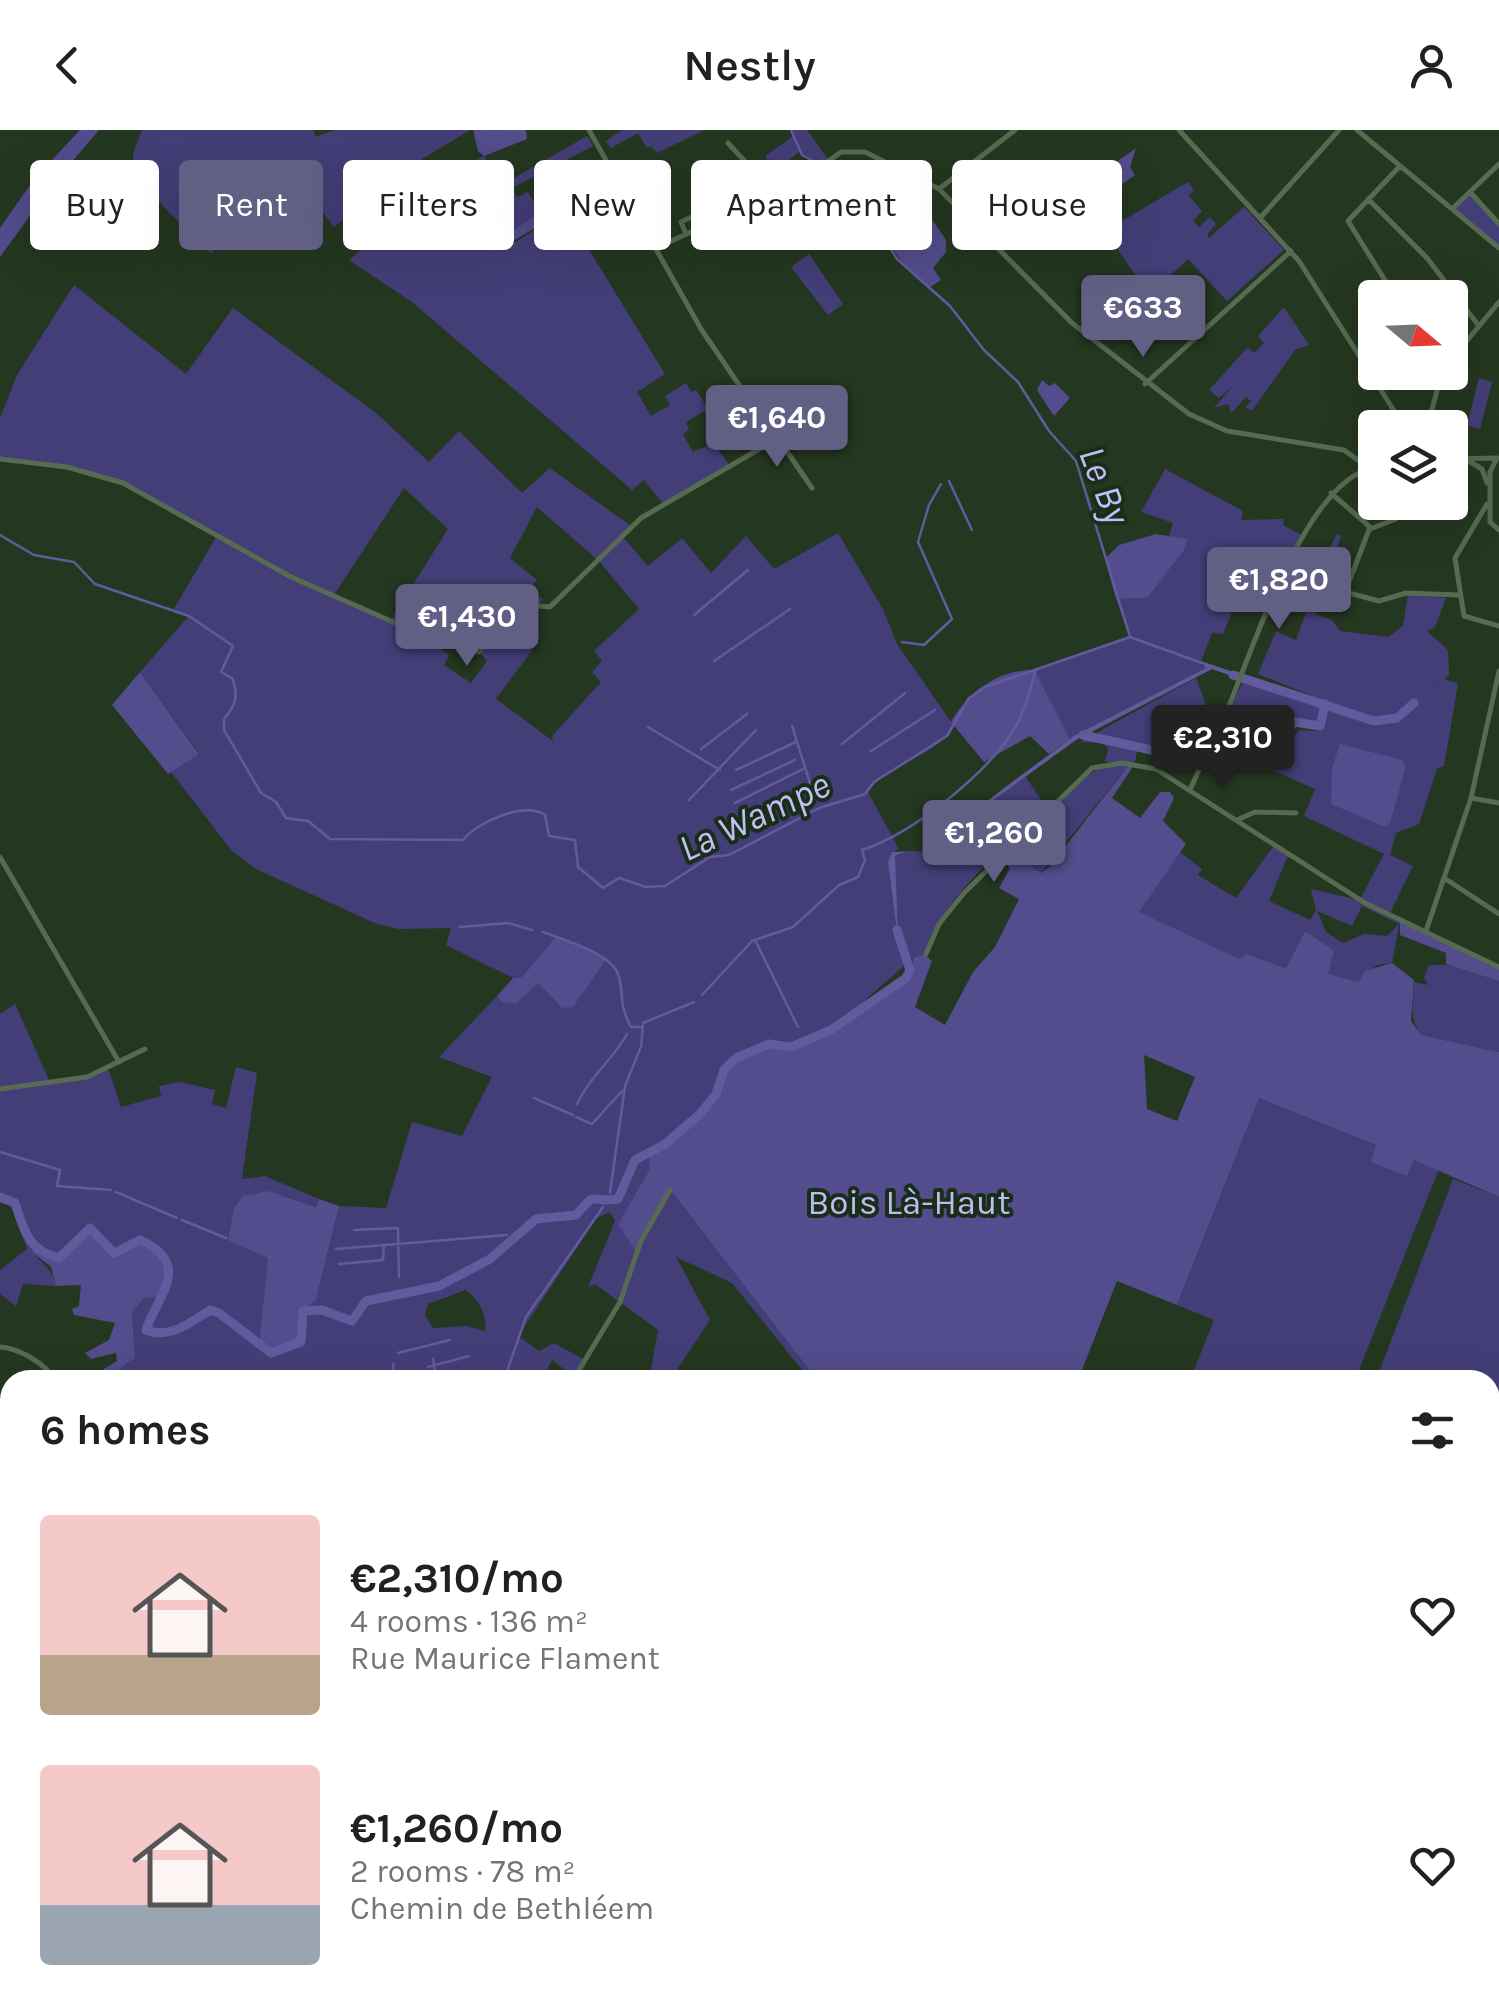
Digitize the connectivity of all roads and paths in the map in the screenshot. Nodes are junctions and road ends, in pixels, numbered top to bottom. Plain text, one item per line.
1 (588, 130) edge
2 (1015, 130) edge
3 (1180, 130) edge
4 (1339, 130) edge
5 (1357, 130) edge
6 (728, 142) dead end
7 (605, 160) edge
8 (744, 160) edge
9 (831, 160) edge
10 (882, 160) edge
11 (1499, 164) edge
12 (1400, 166) junction
13 (932, 185) edge
14 (939, 189) junction
15 (1471, 192) junction
16 (1368, 198) junction
17 (1452, 209) junction
18 (691, 217) edge
19 (1260, 218) junction
20 (1499, 224) edge
21 (691, 233) edge
22 (686, 235) junction
23 (671, 242) edge
24 (1499, 248) edge
25 (657, 250) edge
26 (1291, 251) junction
27 (1385, 280) edge
28 (1499, 302) edge
29 (1480, 326) junction
30 (1468, 340) edge
31 (1146, 384) junction
32 (1393, 410) edge
33 (773, 431) junction
34 (0, 460) edge
35 (1358, 460) edge
36 (1493, 460) edge
37 (1468, 461) edge
38 (1486, 471) junction
39 (1358, 475) edge
40 (812, 488) dead end
41 (1331, 493) junction
42 (1396, 520) dead end
43 (1485, 520) junction
44 (1370, 529) junction
45 (1499, 530) edge
46 (1460, 595) junction
47 (1499, 626) edge
48 (1499, 671) edge
49 (1210, 750) dead end
50 (1201, 765) dead end
51 (1190, 790) junction
52 (1471, 798) junction
53 (1499, 803) edge
54 (1296, 813) dead end
55 (1239, 819) junction
56 (0, 857) edge
57 (1444, 878) junction
58 (1499, 914) edge
59 (1426, 931) junction
60 (926, 954) dead end
61 (1499, 968) edge
62 (145, 1049) dead end
63 (118, 1062) junction
64 (0, 1088) edge
65 (670, 1190) dead end
66 (0, 1347) edge
67 (48, 1370) edge
68 (579, 1370) edge

1 - 7 street
2 - 14 street
3 - 19 street
4 - 19 street
5 - 12 street
6 - 8 street
9 - 10 street
11 - 15 street
12 - 16 street
12 - 17 street
13 - 14 street
14 - 31 street
15 - 17 street
15 - 20 street
16 - 27 street
16 - 29 street
17 - 24 street
18 - 22 street
19 - 26 street
21 - 22 street
22 - 23 street
25 - 33 street
26 - 31 street
26 - 32 street
28 - 29 street
29 - 30 street
31 - 35 street
33 - 34 street
33 - 40 street
36 - 38 street
37 - 38 street
38 - 43 street
39 - 41 street
41 - 44 street
41 - 49 street
42 - 44 street
43 - 45 street
43 - 46 street
44 - 46 street
46 - 47 street
48 - 52 street
50 - 51 street
51 - 55 street
51 - 60 street
52 - 53 street
52 - 57 street
54 - 55 street
55 - 59 street
56 - 63 street
57 - 58 street
57 - 59 street
59 - 61 street
62 - 63 street
63 - 64 street
65 - 68 street
66 - 67 street

